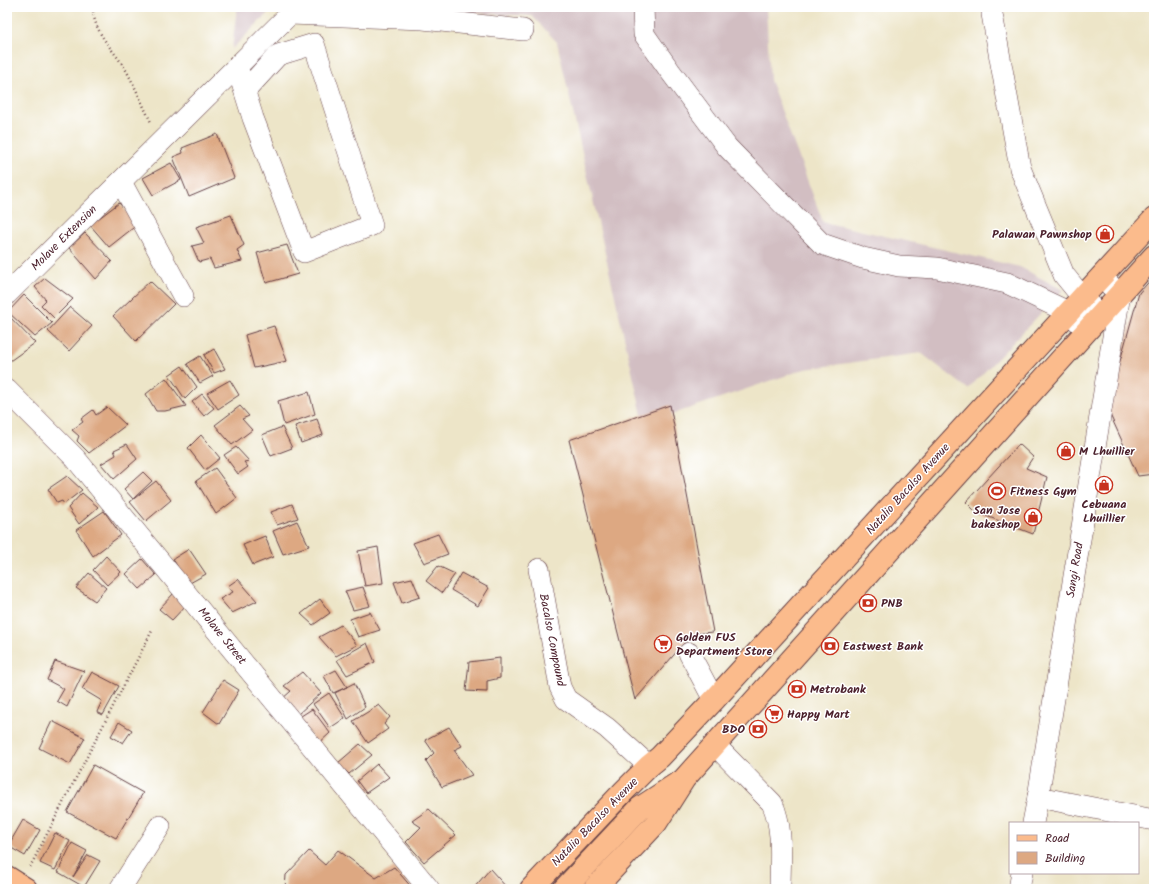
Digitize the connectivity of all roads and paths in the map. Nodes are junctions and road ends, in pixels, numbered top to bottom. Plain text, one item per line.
1 (93, 7) edge
2 (643, 7) edge
3 (992, 7) edge
4 (524, 30) dead end
5 (237, 67) junction
6 (245, 91) junction
7 (160, 143) junction
8 (121, 182) junction
9 (1154, 219) edge
10 (1154, 256) edge
11 (1101, 277) junction
12 (7, 294) edge
13 (1120, 294) junction
14 (183, 296) dead end
15 (1075, 304) junction
16 (1094, 323) junction
17 (7, 390) edge
18 (539, 569) dead end
19 (153, 629) dead end
20 (689, 653) dead end
21 (714, 700) junction
22 (715, 745) junction
23 (655, 761) junction
24 (684, 779) junction
25 (1038, 797) junction
26 (640, 808) junction
27 (1154, 820) edge
28 (1033, 822) edge
29 (160, 826) dead end
30 (1022, 874) edge
31 (18, 884) edge
32 (120, 889) edge
33 (429, 889) edge
34 (531, 889) edge
35 (564, 889) edge
36 (594, 889) edge
37 (780, 889) edge
38 (1019, 889) edge

1 - 7 path
2 - 15 street
3 - 15 street
4 - 5 street, Molave Extension
5 - 6 street
5 - 7 street, Molave Extension
6 - 6 street
7 - 8 street, Molave Extension
8 - 12 street, Molave Extension
8 - 14 street
9 - 11 main road, Natalio Bacalso Avenue
10 - 13 main road, Natalio Bacalso Avenue
11 - 13 street
11 - 15 main road, Natalio Bacalso Avenue
13 - 16 main road, Natalio Bacalso Avenue
13 - 25 street, Sangi Road
15 - 16 street
15 - 21 main road, Natalio Bacalso Avenue
16 - 22 main road, Natalio Bacalso Avenue
17 - 33 street, Molave Street
18 - 23 street, Bacalso Compound
19 - 31 path
20 - 21 street
21 - 23 main road, Natalio Bacalso Avenue
22 - 24 main road, Natalio Bacalso Avenue
22 - 37 street
23 - 26 main road, Natalio Bacalso Avenue
23 - 34 main road, Natalio Bacalso Avenue
24 - 26 main road, Natalio Bacalso Avenue
24 - 36 main road, Natalio Bacalso Avenue
25 - 27 street
25 - 28 street, Sangi Road
26 - 35 main road
29 - 32 street
30 - 38 street

